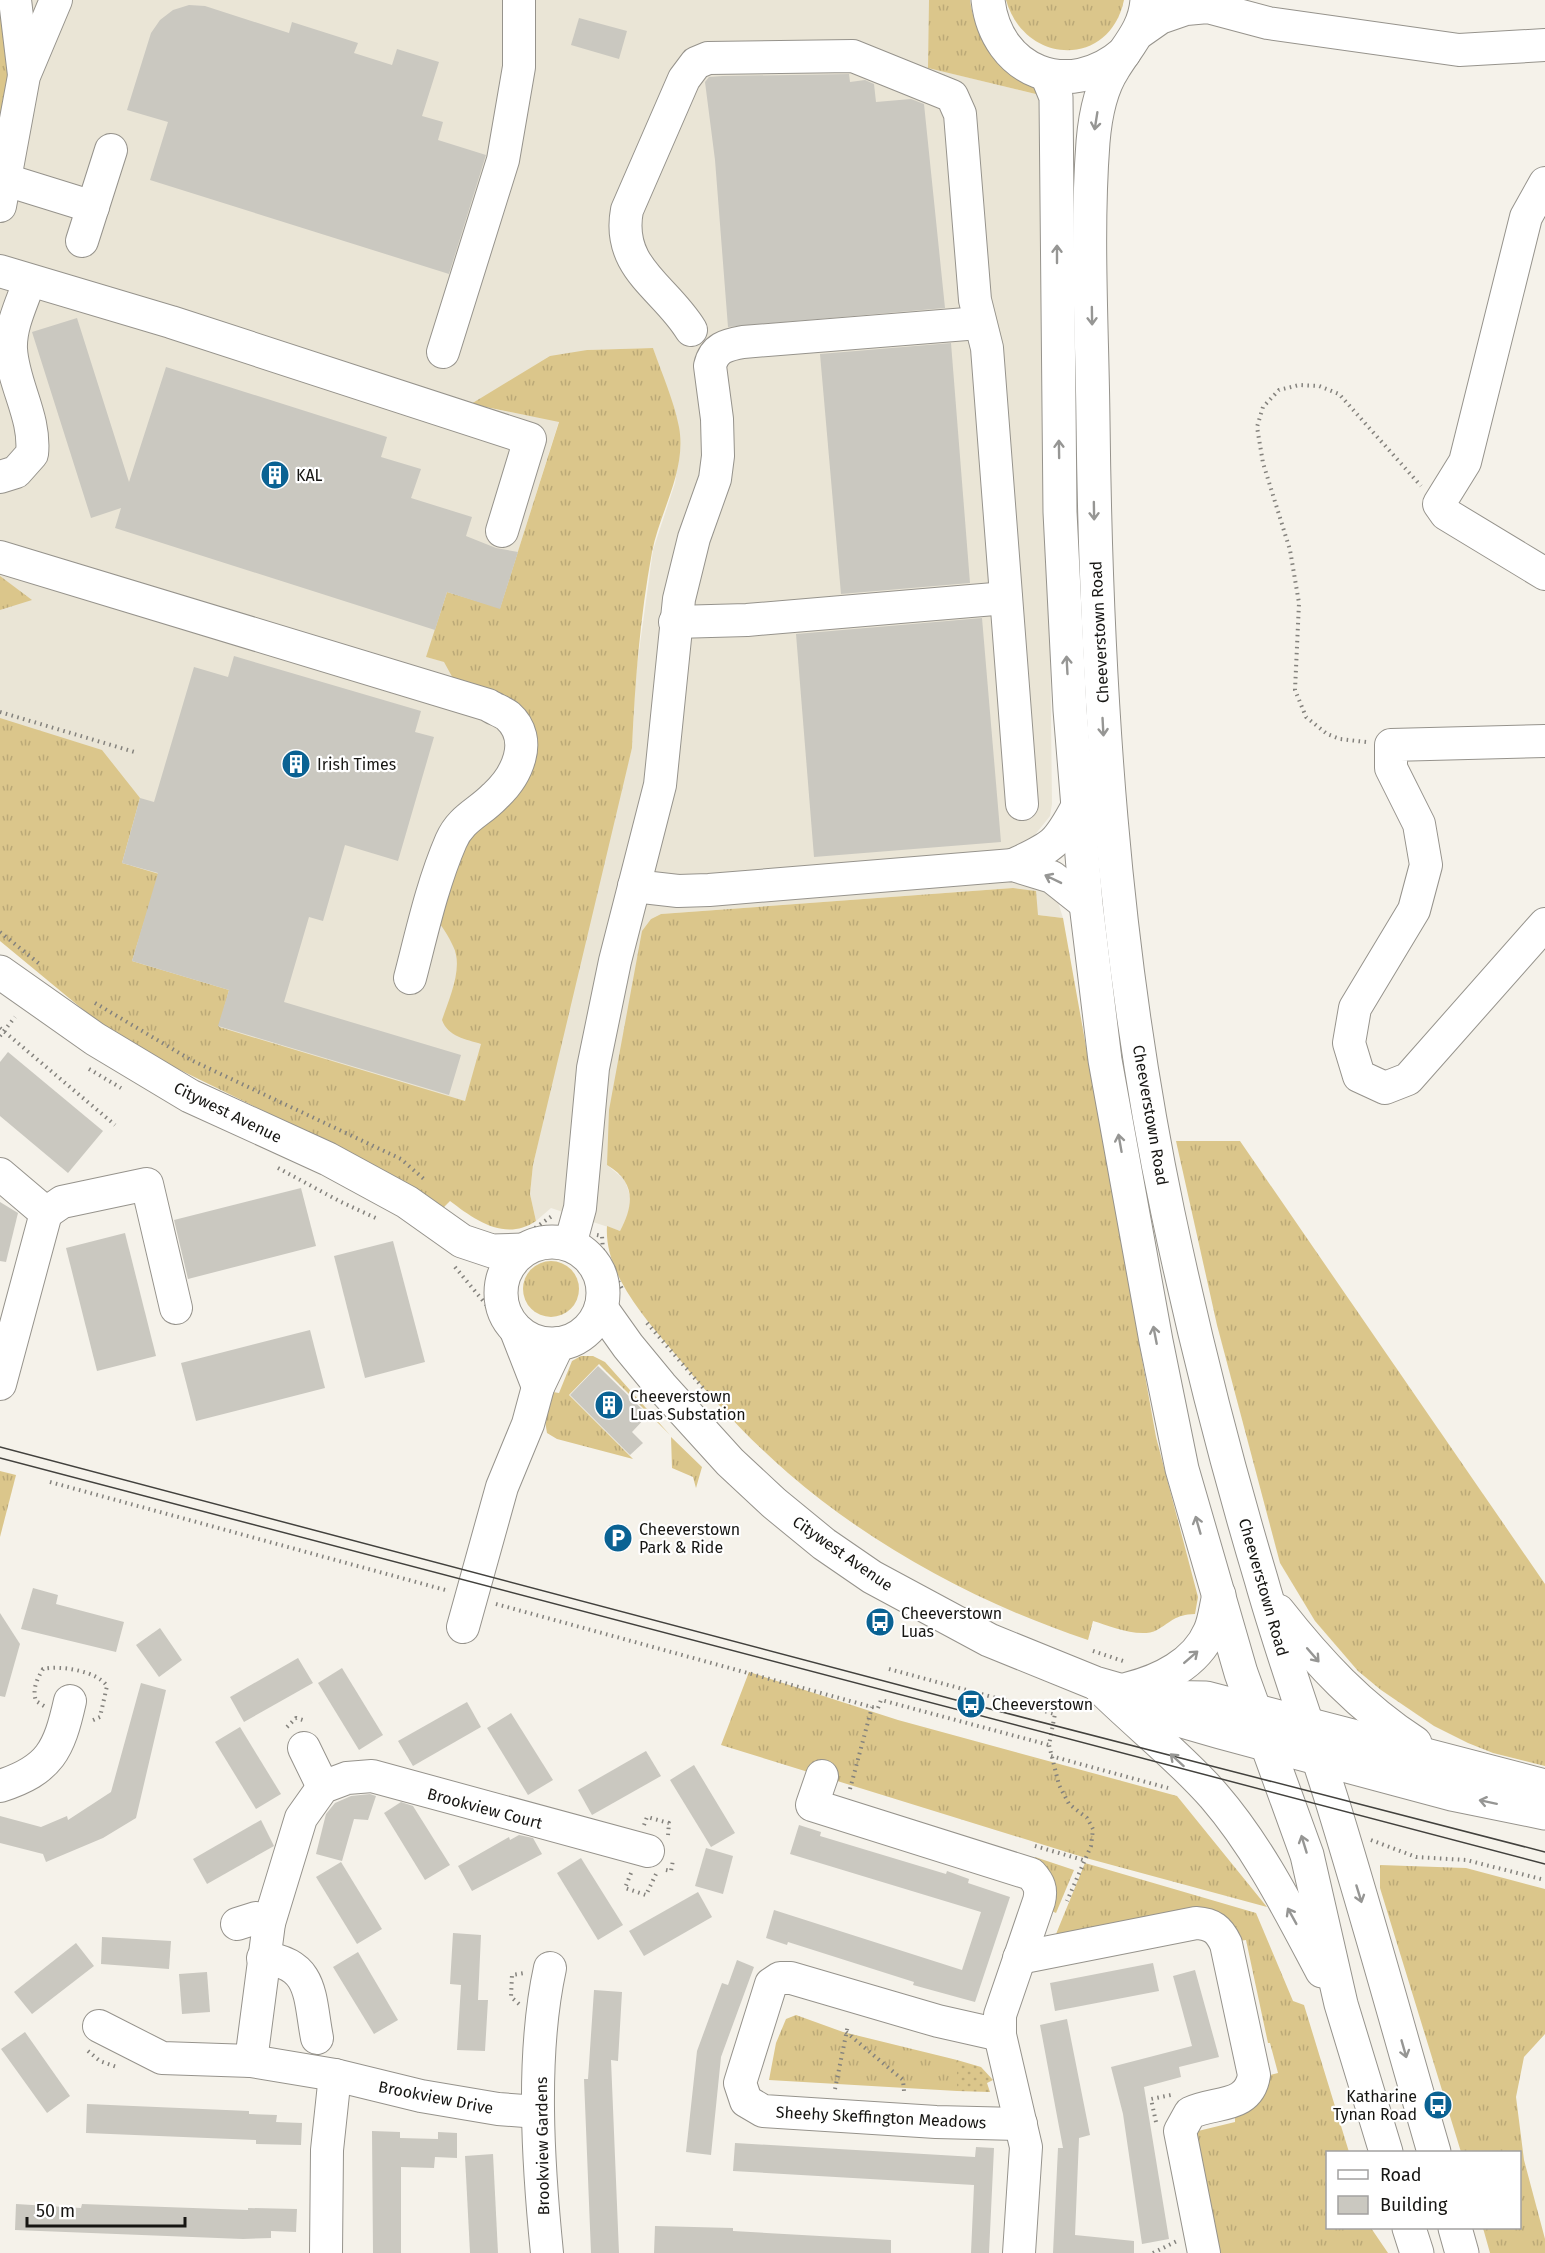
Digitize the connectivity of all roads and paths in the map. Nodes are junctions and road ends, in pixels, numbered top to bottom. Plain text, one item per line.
1 (15, 0) edge
2 (20, 0) edge
3 (56, 0) edge
4 (519, 0) edge
5 (988, 0) edge
6 (1147, 0) edge
7 (1256, 0) edge
8 (1312, 30) junction
9 (1134, 41) junction
10 (1545, 45) edge
11 (1047, 75) junction
12 (24, 76) junction
13 (111, 150) dead end
14 (1545, 183) edge
15 (3, 193) edge
16 (93, 207) junction
17 (82, 241) dead end
18 (14, 276) edge
19 (980, 323) junction
20 (691, 330) dead end
21 (443, 352) dead end
22 (0, 477) edge
23 (1439, 504) junction
24 (502, 531) dead end
25 (0, 557) edge
26 (1545, 574) edge
27 (1006, 598) junction
28 (675, 622) junction
29 (0, 712) edge
30 (1545, 741) edge
31 (1391, 745) junction
32 (138, 753) dead end
33 (1022, 804) dead end
34 (1077, 807) junction
35 (1013, 866) junction
36 (634, 886) junction
37 (1086, 904) junction
38 (1545, 924) edge
39 (0, 932) edge
40 (43, 967) dead end
41 (0, 972) edge
42 (410, 978) dead end
43 (89, 1000) dead end
44 (7, 1012) dead end
45 (15, 1017) junction
46 (24, 1023) dead end
47 (2, 1029) edge
48 (0, 1036) edge
49 (79, 1062) dead end
50 (128, 1092) dead end
51 (115, 1125) dead end
52 (271, 1164) dead end
53 (0, 1174) edge
54 (432, 1188) dead end
55 (46, 1213) junction
56 (381, 1220) dead end
57 (573, 1237) junction
58 (529, 1239) junction
59 (457, 1252) junction
60 (615, 1304) junction
61 (176, 1308) dead end
62 (504, 1312) junction
63 (641, 1316) dead end
64 (565, 1342) junction
65 (628, 1346) junction
66 (0, 1384) edge
67 (538, 1387) junction
68 (723, 1411) dead end
69 (1265, 1592) junction
70 (1219, 1594) junction
71 (463, 1627) dead end
72 (1082, 1648) dead end
73 (889, 1669) dead end
74 (1123, 1683) junction
75 (880, 1700) dead end
76 (70, 1701) dead end
77 (872, 1707) dead end
78 (1254, 1710) junction
79 (1307, 1724) junction
80 (299, 1735) dead end
81 (1049, 1745) junction
82 (1268, 1745) junction
83 (1051, 1756) junction
84 (1318, 1758) junction
85 (1437, 1758) junction
86 (822, 1776) dead end
87 (0, 1786) edge
88 (1545, 1786) edge
89 (323, 1787) junction
90 (1172, 1789) dead end
91 (860, 1792) dead end
92 (1545, 1813) edge
93 (1368, 1839) dead end
94 (1028, 1843) dead end
95 (653, 1849) junction
96 (1083, 1860) junction
97 (1545, 1880) edge
98 (1063, 1911) dead end
99 (268, 1923) junction
100 (237, 1924) dead end
101 (263, 1958) junction
102 (1019, 1958) junction
103 (539, 1969) joint
104 (1341, 2004) junction
105 (523, 2011) dead end
106 (848, 2025) dead end
107 (846, 2032) junction
108 (90, 2035) joint
109 (1000, 2035) junction
110 (317, 2038) dead end
111 (251, 2061) junction
112 (120, 2068) dead end
113 (335, 2075) junction
114 (835, 2089) dead end
115 (904, 2091) dead end
116 (1182, 2092) dead end
117 (538, 2112) junction
118 (1156, 2123) dead end
119 (1021, 2124) junction
120 (1386, 2151) edge
121 (1434, 2151) edge
122 (1176, 2229) dead end
123 (1409, 2229) edge
124 (1455, 2229) edge
125 (326, 2253) edge
126 (548, 2253) edge
127 (1019, 2253) edge
128 (1153, 2253) edge
129 (1204, 2253) edge
130 (1417, 2253) edge
131 (1462, 2253) edge

1 - 12 street
2 - 3 street
3 - 12 street
4 - 21 street
5 - 11 main road
6 - 9 main road, Cheeverstown Road
7 - 8 street
8 - 9 street
8 - 10 street
9 - 11 main road
9 -> 69 main road, Cheeverstown Road
34 -> 11 main road, Cheeverstown Road
12 - 15 street
13 - 16 street
14 - 23 street
15 - 16 street
16 - 17 street
18 - 22 street
18 - 24 street
19 - 20 street
19 - 27 street
19 - 28 street
23 - 26 street
23 - 31 path
25 - 42 street
27 - 28 street
27 - 33 street
28 - 36 street
29 - 32 path
30 - 31 street
31 - 38 street
34 - 35 street
34 - 37 main road, Cheeverstown Road
35 - 36 street
37 -> 35 street
36 - 57 street
70 -> 37 main road, Cheeverstown Road
39 - 40 path
41 - 59 main road, Citywest Avenue
43 - 54 path
44 - 45 path
45 - 46 path
45 - 47 path
47 - 48 path
47 - 51 path
49 - 50 path
52 - 56 path
53 - 55 street
55 - 61 street
55 - 66 street
57 - 58 main road
57 - 58 path
57 - 60 main road
57 - 60 path
58 - 59 main road, Citywest Avenue
58 - 62 main road
59 - 62 main road, Citywest Avenue
59 - 62 path
60 - 64 main road
60 - 65 main road, Citywest Avenue
62 - 64 main road
62 - 67 street
63 - 68 path
64 - 65 main road
64 - 67 street
65 - 74 main road, Citywest Avenue
67 - 71 street
69 - 79 main road, Cheeverstown Road
69 -> 85 main road
74 -> 70 main road
70 - 78 main road, Cheeverstown Road
72 - 74 path
73 - 81 path
74 - 78 main road, Citywest Avenue
74 - 82 main road, Citywest Avenue
104 -> 74 main road
75 - 81 path
76 - 87 street
77 - 91 path
78 - 79 main road
78 - 82 main road, Cheeverstown Road
79 - 84 main road, Cheeverstown Road
79 - 85 main road
80 - 89 street
81 - 83 path
82 - 84 main road, Citywest Avenue
104 -> 82 main road, Cheeverstown Road
83 - 90 path
83 - 96 path
92 -> 84 main road
84 -> 121 main road, Cheeverstown Road
85 - 88 main road
86 - 102 street
89 - 95 street, Brookview Court
89 - 99 street
93 - 97 path
94 - 96 path
95 - 95 path
95 - 95 path
96 - 98 path
99 - 100 street
99 - 101 street
101 - 110 street
101 - 111 street
102 - 109 street
102 - 129 street
103 - 105 path
103 - 117 street, Brookview Gardens
104 - 120 main road, Cheeverstown Road
106 - 107 path
107 - 114 path
107 - 115 path
108 - 111 street, Brookview Drive
108 - 112 path
109 - 119 street
109 - 119 street, Sheehy Skeffington Meadows
111 - 113 street, Brookview Drive
113 - 117 street, Brookview Drive
113 - 125 street
116 - 118 path
117 - 126 street, Brookview Gardens
119 - 127 street
122 - 128 path
123 - 130 main road
124 - 131 main road

